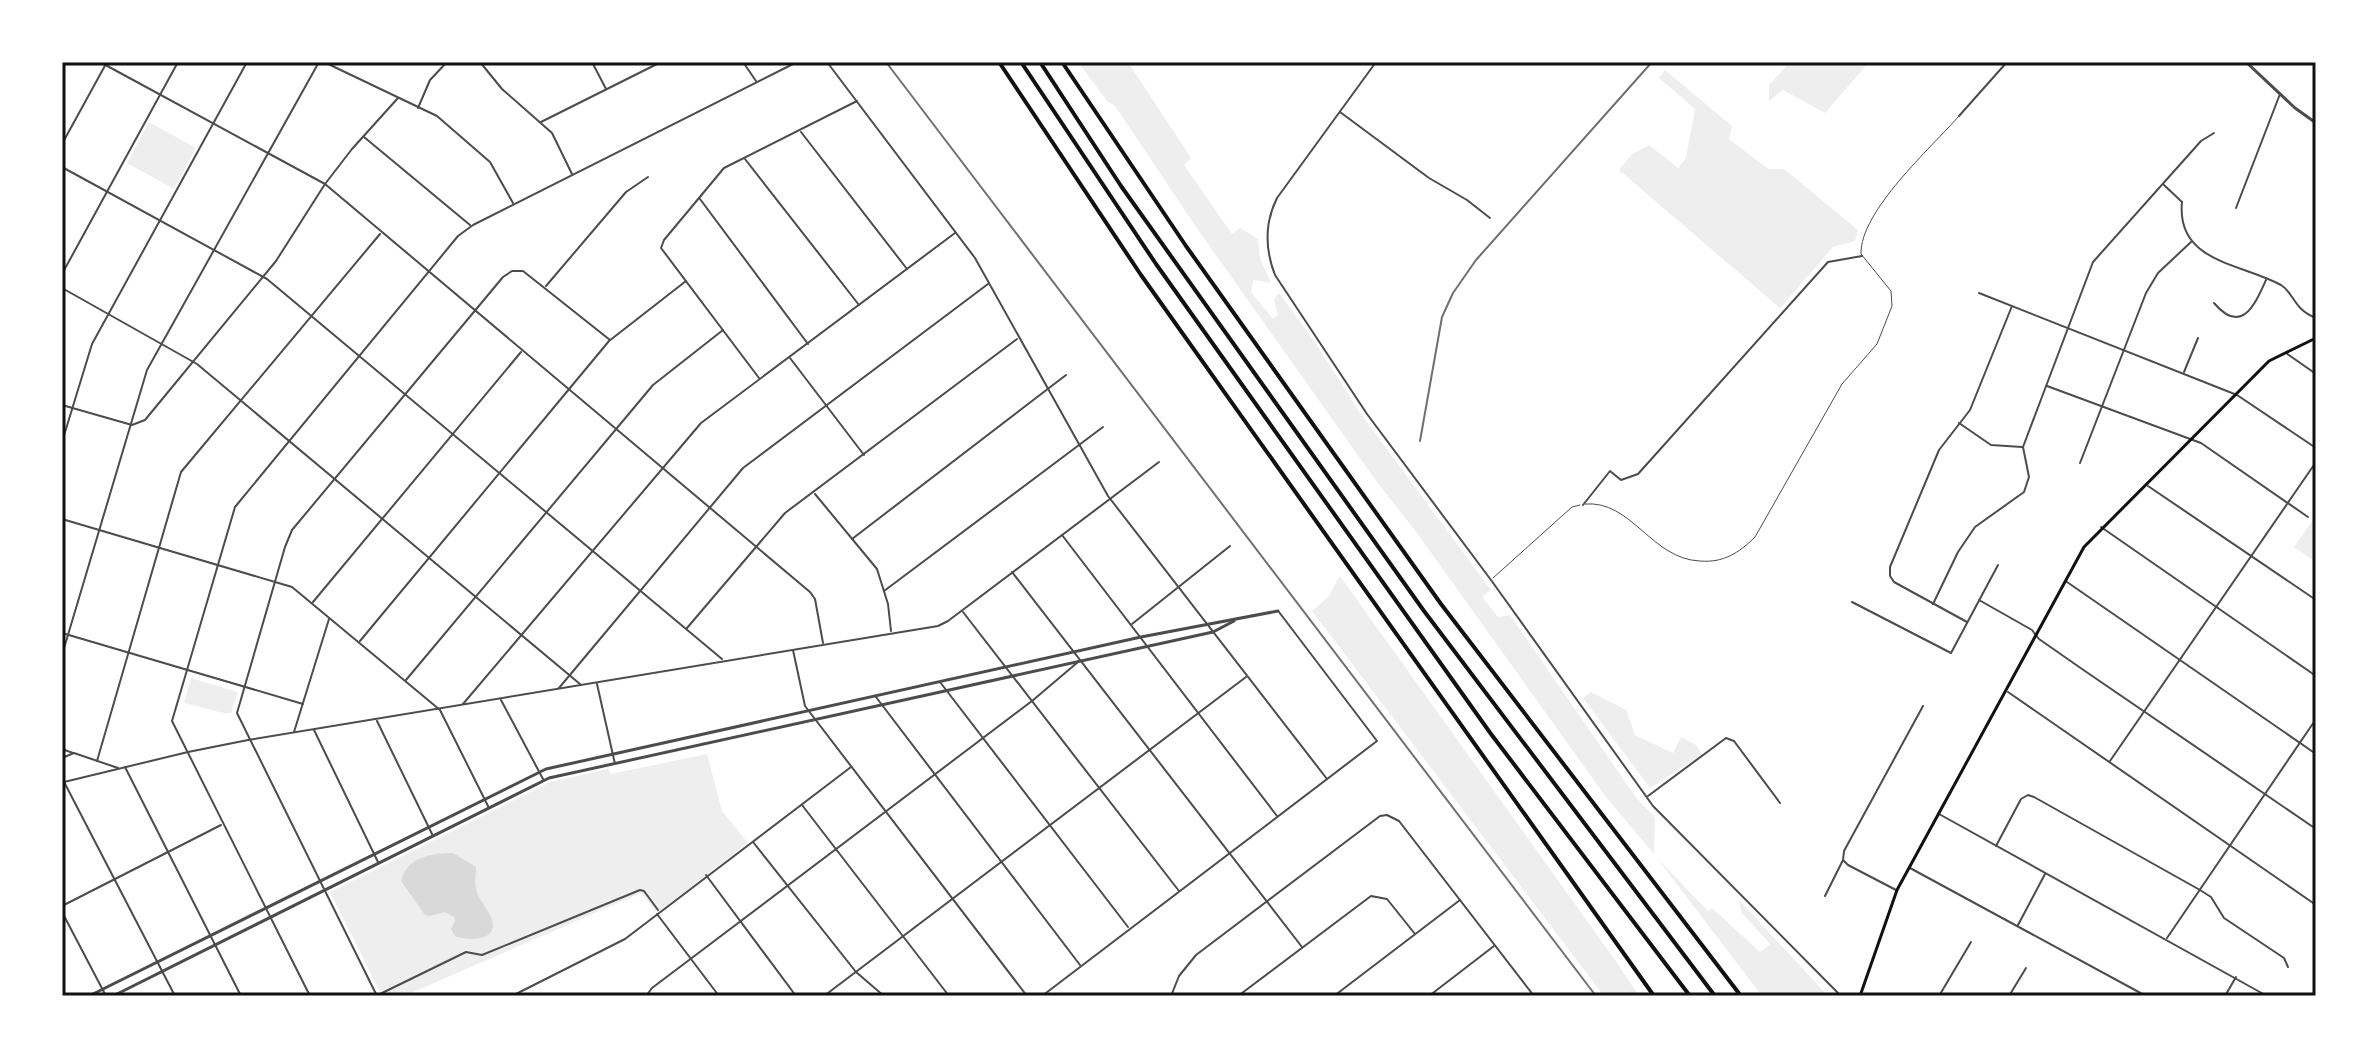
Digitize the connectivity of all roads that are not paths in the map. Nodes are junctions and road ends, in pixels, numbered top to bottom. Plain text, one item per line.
1 (100, 62) edge
2 (178, 62) edge
3 (247, 62) edge
4 (319, 62) edge
5 (324, 62) edge
6 (447, 62) edge
7 (480, 62) edge
8 (592, 62) edge
9 (661, 62) edge
10 (743, 62) edge
11 (797, 62) edge
12 (827, 62) edge
13 (999, 62) edge
14 (1021, 62) edge
15 (1040, 62) edge
16 (1062, 62) edge
17 (1376, 62) edge
18 (2007, 62) edge
19 (2246, 62) edge
20 (106, 63) edge
21 (757, 82) junction
22 (606, 90) junction
23 (2280, 94) junction
24 (160, 95) junction
25 (398, 98) junction
26 (857, 101) junction
27 (418, 108) junction
28 (1339, 112) junction
29 (1959, 116) joint
30 (541, 122) junction
31 (2316, 123) edge
32 (213, 124) junction
33 (801, 131) junction
34 (2214, 133) dead end
35 (363, 136) junction
36 (62, 144) edge
37 (266, 154) junction
38 (744, 158) junction
39 (62, 167) edge
40 (572, 175) junction
41 (648, 177) dead end
42 (325, 184) junction
43 (2164, 185) junction
44 (107, 191) junction
45 (699, 198) junction
46 (514, 204) junction
47 (2236, 208) dead end
48 (1490, 218) dead end
49 (160, 221) junction
50 (471, 226) junction
51 (381, 233) junction
52 (956, 233) junction
53 (2191, 242) junction
54 (213, 250) junction
55 (1862, 256) junction
56 (907, 270) junction
57 (428, 272) junction
58 (62, 274) edge
59 (263, 277) junction
60 (2267, 279) junction
61 (686, 281) junction
62 (989, 284) junction
63 (545, 286) junction
64 (62, 288) edge
65 (1979, 293) dead end
66 (2214, 303) dead end
67 (859, 305) junction
68 (2012, 306) junction
69 (475, 312) junction
70 (108, 315) junction
71 (312, 317) junction
72 (2316, 318) edge
73 (2068, 328) junction
74 (723, 330) junction
75 (1018, 338) junction
76 (2198, 338) dead end
77 (2316, 338) edge
78 (610, 340) junction
79 (808, 344) junction
80 (161, 345) junction
81 (2124, 350) junction
82 (522, 351) junction
83 (2285, 352) junction
84 (358, 356) junction
85 (790, 357) junction
86 (193, 362) junction
87 (2184, 373) junction
88 (2316, 374) edge
89 (1066, 375) dead end
90 (760, 379) junction
91 (2046, 385) junction
92 (568, 390) junction
93 (1047, 390) junction
94 (405, 395) junction
95 (2237, 395) junction
96 (241, 401) junction
97 (62, 405) edge
98 (826, 405) junction
99 (2103, 406) junction
100 (72, 408) junction
101 (1959, 423) junction
102 (132, 425) junction
103 (1103, 427) dead end
104 (617, 428) junction
105 (452, 434) junction
106 (288, 440) junction
107 (2191, 440) junction
108 (62, 442) edge
109 (1079, 445) junction
110 (2023, 447) junction
111 (2316, 448) edge
112 (864, 455) junction
113 (1159, 462) dead end
114 (2316, 462) edge
115 (2080, 463) dead end
116 (663, 467) junction
117 (499, 473) junction
118 (335, 479) junction
119 (2146, 484) junction
120 (814, 493) junction
121 (1109, 498) junction
122 (2287, 503) junction
123 (1583, 505) junction
124 (708, 507) junction
125 (547, 513) junction
126 (2308, 517) dead end
127 (382, 518) junction
128 (62, 519) edge
129 (2101, 527) junction
130 (101, 530) junction
131 (1061, 534) junction
132 (852, 539) junction
133 (1230, 546) dead end
134 (756, 547) junction
135 (159, 548) junction
136 (593, 551) junction
137 (2251, 556) junction
138 (428, 559) junction
139 (217, 565) junction
140 (1998, 565) dead end
141 (1012, 572) junction
142 (1491, 580) junction
143 (2065, 581) junction
144 (275, 582) junction
145 (1178, 587) junction
146 (640, 591) junction
147 (884, 591) junction
148 (476, 597) junction
149 (1979, 600) junction
150 (2316, 600) edge
151 (1852, 602) dead end
152 (312, 603) junction
153 (1933, 604) junction
154 (2216, 608) junction
155 (962, 611) junction
156 (1278, 611) joint
157 (330, 618) junction
158 (1237, 619) junction
159 (1967, 622) junction
160 (1206, 623) junction
161 (1131, 625) junction
162 (687, 629) junction
163 (1213, 632) junction
164 (62, 633) edge
165 (891, 633) junction
166 (2035, 634) junction
167 (68, 635) junction
168 (523, 636) junction
169 (1141, 637) junction
170 (359, 642) junction
171 (824, 644) junction
172 (1148, 646) junction
173 (793, 650) junction
174 (128, 653) junction
175 (1073, 653) junction
176 (62, 655) edge
177 (2179, 659) junction
178 (724, 661) junction
179 (1079, 662) junction
180 (1006, 666) junction
181 (186, 670) junction
182 (570, 675) junction
183 (1013, 675) junction
184 (1247, 676) junction
185 (2316, 676) edge
186 (405, 681) junction
187 (939, 681) junction
188 (597, 683) junction
189 (581, 685) junction
190 (244, 687) junction
191 (558, 689) junction
192 (947, 690) junction
193 (2005, 690) junction
194 (875, 696) junction
195 (501, 699) junction
196 (1032, 701) junction
197 (303, 704) junction
198 (882, 704) junction
199 (463, 705) junction
200 (1923, 706) dead end
201 (440, 710) junction
202 (808, 710) junction
203 (2143, 711) junction
204 (1199, 713) junction
205 (2316, 719) edge
206 (377, 720) junction
207 (817, 720) junction
208 (758, 721) junction
209 (314, 729) junction
210 (761, 730) junction
211 (294, 733) junction
212 (983, 738) junction
213 (248, 740) junction
214 (671, 740) junction
215 (2300, 743) junction
216 (62, 749) edge
217 (1150, 749) junction
218 (674, 751) junction
219 (188, 752) junction
220 (74, 753) junction
221 (612, 753) junction
222 (2316, 754) edge
223 (62, 758) edge
224 (97, 761) junction
225 (2109, 762) junction
226 (615, 764) junction
227 (124, 766) junction
228 (852, 766) junction
229 (118, 768) junction
230 (539, 772) junction
231 (935, 774) junction
232 (1327, 779) junction
233 (63, 780) edge
234 (543, 780) junction
235 (1101, 787) junction
236 (2265, 795) junction
237 (484, 798) junction
238 (1646, 798) junction
239 (1780, 803) dead end
240 (801, 804) junction
241 (489, 808) junction
242 (885, 812) junction
243 (1938, 813) junction
244 (1278, 817) junction
245 (223, 824) junction
246 (1051, 825) junction
247 (429, 826) junction
248 (2316, 829) edge
249 (433, 835) junction
250 (752, 841) junction
251 (1996, 846) junction
252 (2230, 846) junction
253 (836, 850) junction
254 (167, 853) junction
255 (374, 853) junction
256 (1230, 854) junction
257 (1843, 860) junction
258 (1002, 861) junction
259 (378, 862) junction
260 (1909, 867) junction
261 (2046, 873) junction
262 (706, 875) junction
263 (114, 879) junction
264 (320, 881) junction
265 (788, 886) junction
266 (325, 890) junction
267 (1897, 890) junction
268 (2200, 890) junction
269 (1180, 892) junction
270 (1825, 896) dead end
271 (953, 899) junction
272 (1461, 900) junction
273 (1267, 902) junction
274 (2316, 905) edge
275 (62, 906) edge
276 (265, 908) junction
277 (62, 912) edge
278 (658, 912) junction
279 (270, 917) junction
280 (741, 921) junction
281 (2017, 927) junction
282 (1130, 929) junction
283 (1415, 934) junction
284 (211, 936) junction
285 (903, 936) junction
286 (2166, 939) junction
287 (1971, 942) dead end
288 (1495, 945) junction
289 (216, 946) junction
290 (1302, 947) junction
291 (691, 959) junction
292 (157, 962) junction
293 (1081, 966) junction
294 (2288, 967) dead end
295 (2026, 968) dead end
296 (162, 971) junction
297 (856, 972) junction
298 (2236, 977) junction
299 (102, 989) junction
300 (1340, 991) junction
301 (1532, 994) edge
302 (646, 995) edge
303 (89, 996) edge
304 (106, 996) edge
305 (113, 996) edge
306 (175, 996) edge
307 (241, 996) edge
308 (310, 996) edge
309 (377, 996) edge
310 (512, 996) edge
311 (719, 996) edge
312 (796, 996) edge
313 (824, 996) edge
314 (884, 996) edge
315 (949, 996) edge
316 (1027, 996) edge
317 (1042, 996) edge
318 (1148, 996) edge
319 (1158, 996) edge
320 (1171, 996) edge
321 (1238, 996) edge
322 (1334, 996) edge
323 (1344, 996) edge
324 (1429, 996) edge
325 (1527, 996) edge
326 (1654, 996) edge
327 (1690, 996) edge
328 (1715, 996) edge
329 (1741, 996) edge
330 (1841, 996) edge
331 (1860, 996) edge
332 (1939, 996) edge
333 (2009, 996) edge
334 (2146, 996) edge
335 (2225, 996) edge
336 (2267, 996) edge

1 - 20 street
2 - 24 street
3 - 32 street
4 - 37 street
5 - 25 street
6 - 27 street
7 - 30 street
8 - 22 street
9 - 22 street
10 - 21 street
11 - 21 street
12 - 26 street
13 - 326 highway
14 - 327 highway
15 - 328 highway
16 - 329 highway
17 - 28 street
18 - 29 street
19 - 23 street
20 - 24 street
20 - 36 street
21 - 40 street
22 - 30 street
23 - 31 street
23 - 47 street
24 - 32 street
24 - 44 street
25 - 27 street
25 - 35 street
26 - 33 street
26 - 52 street
27 - 46 street
28 - 48 street
28 - 142 street
29 - 55 lane
30 - 40 street
32 - 37 street
32 - 49 street
33 - 38 street
33 - 56 street
34 - 43 street
35 - 42 street
35 - 50 street
37 - 42 street
37 - 54 street
38 - 45 street
38 - 67 street
39 - 44 street
40 - 46 street
41 - 63 street
42 - 51 street
42 - 59 street
43 - 53 street
43 - 73 street
44 - 49 street
44 - 58 street
45 - 61 street
45 - 79 street
46 - 50 street
49 - 54 street
49 - 70 street
50 - 57 street
51 - 57 street
51 - 71 street
52 - 56 street
52 - 62 street
53 - 60 street
53 - 81 street
54 - 59 street
54 - 80 street
55 - 123 street
55 - 123 lane
56 - 67 street
57 - 69 street
57 - 84 street
59 - 71 street
59 - 86 street
60 - 66 street
60 - 72 street
61 - 74 street
61 - 78 street
62 - 75 street
62 - 98 street
63 - 69 street
63 - 78 street
64 - 70 street
65 - 68 street
67 - 79 street
68 - 73 street
68 - 101 street
69 - 82 street
69 - 94 street
70 - 80 street
70 - 100 street
71 - 84 street
71 - 96 street
73 - 81 street
73 - 91 street
74 - 90 street
74 - 104 street
75 - 93 street
75 - 112 street
76 - 87 street
77 - 83 main road
78 - 92 street
79 - 85 street
80 - 86 street
80 - 102 street
81 - 87 street
81 - 99 street
82 - 92 street
82 - 105 street
83 - 88 street
83 - 95 main road
84 - 94 street
84 - 106 street
85 - 90 street
85 - 98 street
86 - 96 street
86 - 102 street
87 - 95 street
89 - 93 street
90 - 116 street
91 - 99 street
91 - 110 street
92 - 104 street
92 - 117 street
93 - 109 street
93 - 132 street
94 - 105 street
94 - 118 street
95 - 107 main road
95 - 111 street
96 - 106 street
96 - 135 street
97 - 100 street
98 - 112 street
98 - 124 street
99 - 107 street
99 - 115 street
100 - 102 street
100 - 108 street
101 - 110 street
101 - 153 street
102 - 130 street
103 - 109 street
104 - 116 street
104 - 125 street
105 - 117 street
105 - 127 street
106 - 118 street
106 - 139 street
107 - 119 main road
107 - 122 street
109 - 121 street
109 - 147 street
110 - 153 street
112 - 120 street
113 - 121 street
114 - 122 street
116 - 124 street
116 - 136 street
117 - 125 street
117 - 138 street
118 - 127 street
118 - 144 street
119 - 129 main road
119 - 137 street
120 - 132 street
120 - 134 street
121 - 131 street
121 - 145 street
122 - 126 street
122 - 137 street
123 - 142 lane
124 - 134 street
124 - 146 street
125 - 136 street
125 - 148 street
127 - 138 street
127 - 152 street
128 - 130 street
129 - 143 main road
129 - 154 street
130 - 135 street
130 - 167 street
131 - 141 street
131 - 161 street
132 - 147 street
133 - 145 street
134 - 162 street
134 - 171 street
135 - 139 street
135 - 174 street
136 - 146 street
136 - 168 street
137 - 150 street
137 - 154 street
138 - 148 street
138 - 170 street
139 - 144 street
139 - 181 street
140 - 149 street
141 - 155 street
141 - 175 street
142 - 238 street
143 - 166 main road
143 - 177 street
144 - 152 street
144 - 190 street
145 - 160 street
145 - 161 street
146 - 162 street
146 - 182 street
147 - 165 street
148 - 168 street
148 - 186 street
149 - 159 street
149 - 166 street
151 - 159 street
152 - 157 street
153 - 159 street
154 - 177 street
154 - 185 street
155 - 165 street
155 - 180 street
156 - 158 street
156 - 232 street
157 - 170 street
157 - 197 street
158 - 160 street
158 - 163 street
160 - 163 street
160 - 169 street
161 - 169 street
162 - 178 street
163 - 172 street
163 - 184 street
164 - 167 street
165 - 171 street
166 - 193 main road
166 - 203 street
167 - 174 street
167 - 176 street
168 - 182 street
168 - 199 street
169 - 172 street
169 - 175 street
170 - 186 street
171 - 173 street
172 - 179 street
172 - 204 street
173 - 178 street
173 - 202 street
174 - 181 street
174 - 224 street
175 - 179 street
175 - 180 street
177 - 203 street
177 - 215 street
178 - 188 street
179 - 183 street
179 - 196 street
179 - 217 street
180 - 183 street
180 - 187 street
181 - 190 street
181 - 219 street
182 - 189 street
182 - 191 street
183 - 192 street
183 - 196 street
184 - 204 street
184 - 232 street
186 - 201 street
187 - 192 street
187 - 194 street
188 - 189 street
188 - 221 street
189 - 191 street
190 - 197 street
190 - 213 street
191 - 195 street
192 - 198 street
192 - 212 street
193 - 225 street
193 - 243 main road
194 - 198 street
194 - 202 street
195 - 199 street
195 - 230 street
196 - 212 street
196 - 235 street
197 - 211 street
198 - 207 street
198 - 231 street
199 - 201 street
200 - 257 street
201 - 206 street
201 - 237 street
202 - 207 street
202 - 208 street
203 - 225 street
203 - 236 street
204 - 217 street
204 - 244 street
205 - 215 street
206 - 209 street
206 - 247 street
207 - 210 street
207 - 228 street
208 - 210 street
208 - 214 street
209 - 211 street
209 - 255 street
210 - 218 street
211 - 213 street
212 - 231 street
212 - 246 street
213 - 219 street
213 - 264 street
214 - 218 street
214 - 221 street
215 - 222 street
215 - 236 street
216 - 220 street
217 - 235 street
217 - 256 street
218 - 226 street
219 - 227 street
219 - 245 street
220 - 223 street
220 - 224 street
221 - 226 street
221 - 230 street
224 - 229 street
225 - 252 street
226 - 234 street
227 - 229 street
227 - 254 street
228 - 240 street
228 - 242 street
229 - 233 street
230 - 234 street
230 - 237 street
231 - 242 street
231 - 258 street
232 - 244 street
233 - 263 street
234 - 241 street
235 - 246 street
235 - 269 street
236 - 248 street
236 - 252 street
237 - 241 street
237 - 247 street
238 - 239 street
238 - 330 street
240 - 250 street
240 - 253 street
241 - 249 street
242 - 253 street
242 - 271 street
243 - 251 street
243 - 260 main road
244 - 256 street
245 - 254 street
245 - 276 street
246 - 258 street
246 - 282 street
247 - 249 street
247 - 255 street
249 - 259 street
250 - 262 street
250 - 265 street
251 - 261 street
251 - 268 street
252 - 268 street
252 - 274 street
253 - 265 street
253 - 285 street
254 - 263 street
254 - 284 street
255 - 259 street
255 - 264 street
256 - 269 street
256 - 273 street
257 - 267 street
257 - 270 street
258 - 271 street
258 - 293 street
259 - 266 street
260 - 267 main road
260 - 281 street
261 - 281 street
261 - 286 street
262 - 278 street
262 - 280 street
263 - 275 street
263 - 292 street
264 - 266 street
264 - 276 street
265 - 280 street
265 - 297 street
266 - 279 street
266 - 309 street
267 - 331 main road
268 - 286 street
268 - 294 street
269 - 282 street
271 - 285 street
271 - 316 street
272 - 273 street
272 - 283 street
272 - 288 street
273 - 290 street
273 - 320 street
276 - 279 street
276 - 284 street
277 - 299 street
278 - 291 street
278 - 309 street
278 - 310 street
279 - 289 street
279 - 308 street
280 - 291 street
280 - 312 street
281 - 334 street
282 - 293 street
283 - 290 street
283 - 300 street
284 - 289 street
284 - 292 street
285 - 297 street
285 - 315 street
286 - 298 street
287 - 332 street
288 - 301 street
288 - 324 street
289 - 296 street
289 - 307 street
290 - 321 street
291 - 302 street
291 - 311 street
292 - 296 street
292 - 299 street
293 - 317 street
295 - 333 street
296 - 305 street
296 - 306 street
297 - 313 street
297 - 314 street
298 - 335 street
298 - 336 street
299 - 303 street
299 - 304 street
300 - 322 street
300 - 323 street
301 - 325 street
318 - 319 street

